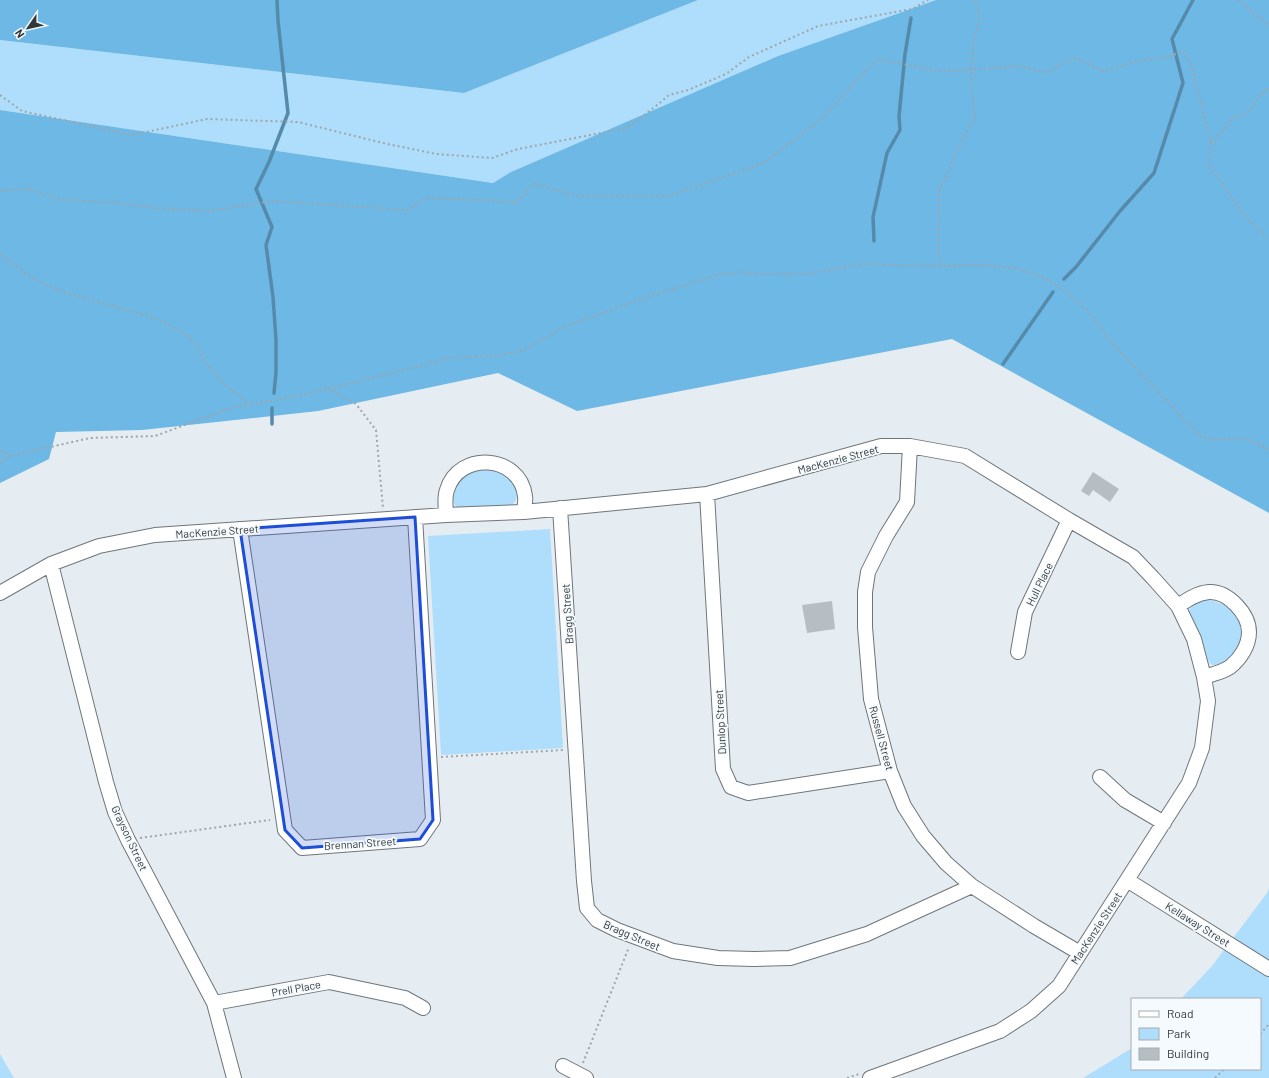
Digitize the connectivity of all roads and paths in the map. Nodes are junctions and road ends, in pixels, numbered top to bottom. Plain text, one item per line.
1 (928, 0) edge
2 (975, 0) edge
3 (1238, 0) edge
4 (1269, 26) edge
5 (972, 70) junction
6 (1269, 89) edge
7 (0, 95) edge
8 (1211, 145) junction
9 (0, 191) edge
10 (1269, 240) edge
11 (0, 254) edge
12 (939, 266) junction
13 (328, 388) junction
14 (250, 405) junction
15 (910, 446) junction
16 (1269, 449) edge
17 (0, 451) edge
18 (10, 456) junction
19 (0, 463) edge
20 (707, 494) junction
21 (560, 508) junction
22 (524, 512) junction
23 (446, 515) junction
24 (415, 517) junction
25 (384, 519) junction
26 (1069, 520) junction
27 (240, 529) junction
28 (51, 564) junction
29 (0, 592) edge
30 (1178, 606) junction
31 (1018, 652) dead end
32 (1204, 677) junction
33 (575, 749) junction
34 (430, 757) junction
35 (890, 771) junction
36 (1100, 777) dead end
37 (283, 818) junction
38 (1164, 823) junction
39 (138, 839) dead end
40 (1127, 880) junction
41 (972, 886) junction
42 (633, 936) junction
43 (1080, 953) junction
44 (1269, 969) edge
45 (214, 1003) junction
46 (423, 1008) dead end
47 (1269, 1024) edge
48 (1261, 1033) edge
49 (563, 1066) dead end
50 (1223, 1070) edge
51 (582, 1076) edge
52 (884, 1076) edge
53 (234, 1078) edge
54 (870, 1078) edge
55 (1214, 1078) edge

1 - 7 path
2 - 5 path
3 - 4 path
5 - 8 path
5 - 9 path
5 - 12 path
6 - 8 path
8 - 10 path
11 - 14 path
12 - 13 path
12 - 16 path
13 - 14 path
13 - 25 path
14 - 18 path
15 - 20 street, MacKenzie Street
15 - 26 street, MacKenzie Street
15 - 35 street, Russell Street
17 - 18 path
18 - 19 path
20 - 21 street, MacKenzie Street
20 - 35 street, Dunlop Street
21 - 22 street, MacKenzie Street
21 - 33 street, Bragg Street
22 - 23 street, MacKenzie Street
22 - 23 street
23 - 24 street, MacKenzie Street
24 - 25 street, MacKenzie Street
24 - 34 street, Brennan Street
25 - 27 street, MacKenzie Street
26 - 30 street, MacKenzie Street
26 - 31 street, Hull Place
27 - 28 street, MacKenzie Street
27 - 37 street, Brennan Street
28 - 29 street, MacKenzie Street
28 - 45 street, Grayson Street
30 - 32 street, MacKenzie Street
30 - 32 street
32 - 38 street, MacKenzie Street
33 - 34 path
33 - 42 street, Bragg Street
34 - 37 street, Brennan Street
35 - 41 street, Russell Street
36 - 38 street
37 - 39 path
38 - 40 street, MacKenzie Street
40 - 43 street, MacKenzie Street
40 - 44 street, Kellaway Street
41 - 42 street, Bragg Street
41 - 43 street, Russell Street
42 - 51 path
43 - 52 street, MacKenzie Street
45 - 46 street, Prell Place
45 - 53 street, Grayson Street
47 - 48 path
49 - 51 street
50 - 55 path
52 - 54 street, MacKenzie Street

